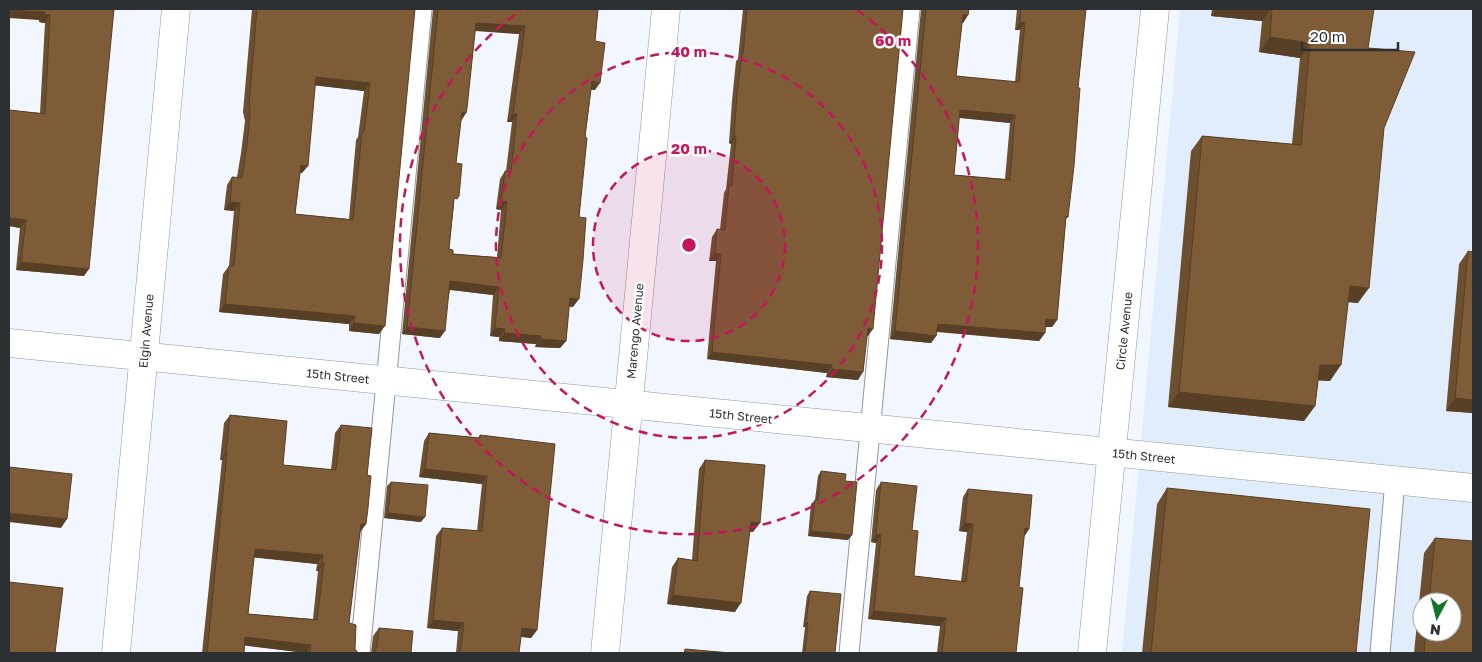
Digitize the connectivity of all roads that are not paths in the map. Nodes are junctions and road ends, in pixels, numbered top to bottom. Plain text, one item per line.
1 (176, 9) edge
2 (422, 9) edge
3 (666, 9) edge
4 (910, 9) edge
5 (1155, 9) edge
6 (9, 343) edge
7 (144, 356) junction
8 (386, 381) junction
9 (628, 405) junction
10 (870, 428) junction
11 (1112, 453) junction
12 (1395, 481) junction
13 (1473, 488) edge
14 (116, 653) edge
15 (360, 653) edge
16 (605, 653) edge
17 (849, 653) edge
18 (1092, 653) edge
19 (1380, 653) edge

1 - 7 street, Elgin Avenue
2 - 8 lane
3 - 9 street, Marengo Avenue
4 - 10 lane
5 - 11 street, Circle Avenue
6 - 7 street, 15th Street
7 - 8 street, 15th Street
7 - 14 street, Elgin Avenue
8 - 9 street, 15th Street
8 - 15 lane
9 - 10 street, 15th Street
9 - 16 street, Marengo Avenue
10 - 11 street, 15th Street
10 - 17 lane
11 - 12 street, 15th Street
11 - 18 street, Circle Avenue
12 - 13 street, 15th Street
12 - 19 lane

